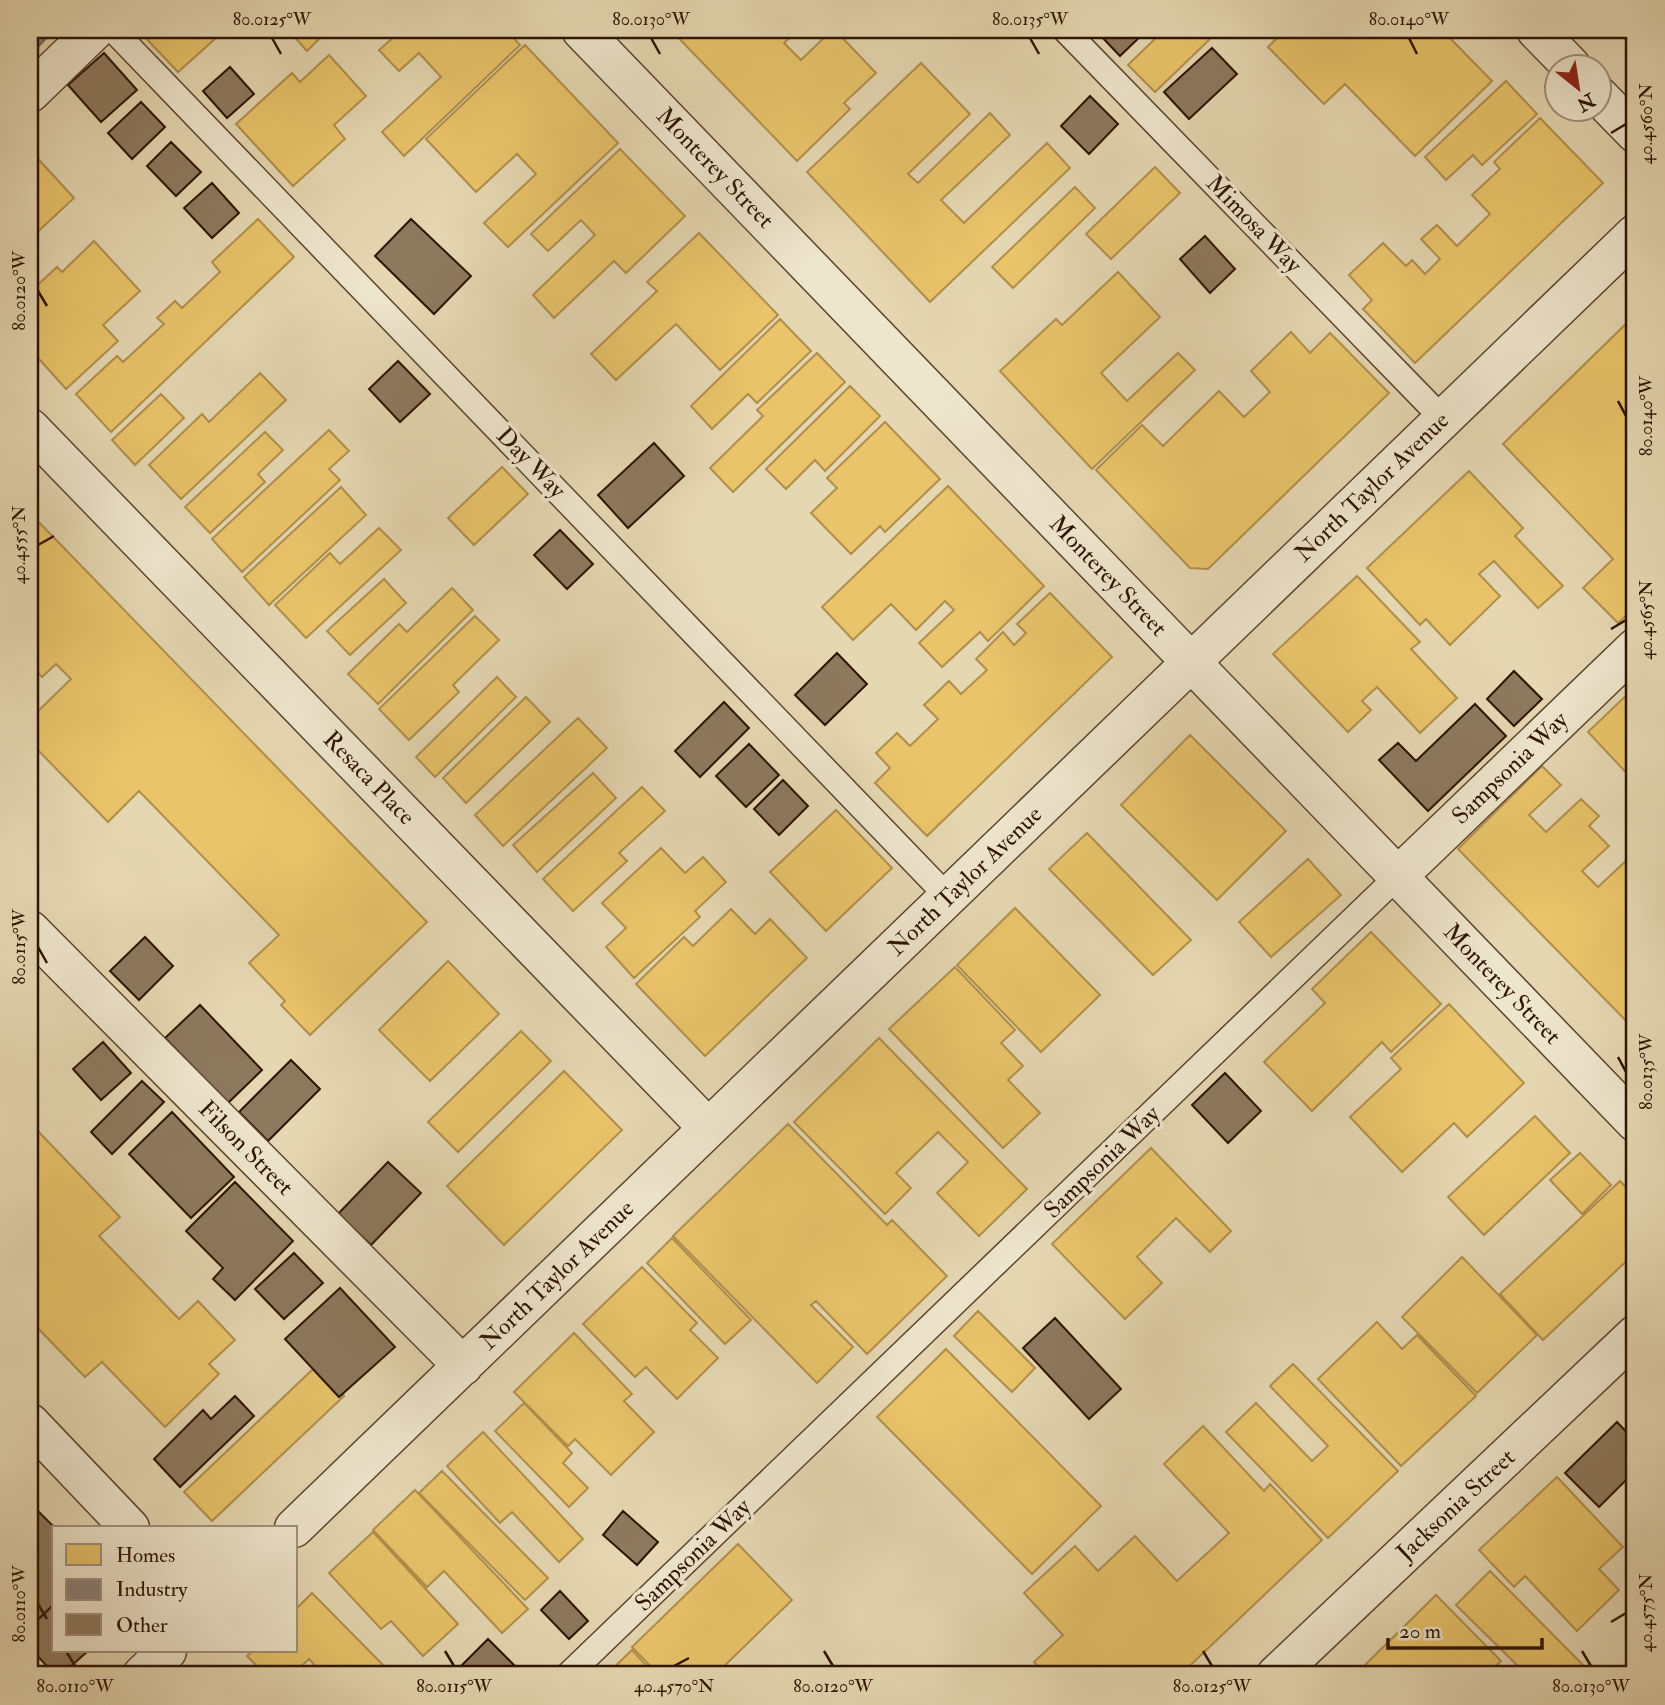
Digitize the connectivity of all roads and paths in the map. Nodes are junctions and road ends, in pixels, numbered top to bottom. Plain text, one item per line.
1 (95, 30) edge
2 (113, 30) edge
3 (581, 30) edge
4 (1065, 30) edge
5 (1536, 30) edge
6 (1557, 52) edge
7 (30, 93) edge
8 (1612, 109) edge
9 (1635, 133) edge
10 (1635, 234) edge
11 (1443, 419) junction
12 (30, 428) edge
13 (1635, 648) edge
14 (1192, 662) junction
15 (1398, 876) junction
16 (948, 897) junction
17 (30, 930) edge
18 (1635, 1122) edge
19 (708, 1128) junction
20 (1635, 1335) edge
21 (463, 1366) junction
22 (30, 1423) edge
23 (128, 1526) edge
24 (296, 1526) edge
25 (166, 1652) edge
26 (142, 1675) edge
27 (568, 1675) edge
28 (1276, 1675) edge

1 - 7 street
2 - 16 lane, Day Way
3 - 14 street, Monterey Street
4 - 11 lane, Mimosa Way
5 - 6 street
8 - 9 street
10 - 11 street, North Taylor Avenue
11 - 14 street, North Taylor Avenue
12 - 19 street, Resaca Place
13 - 15 street, Sampsonia Way
14 - 15 street, Monterey Street
14 - 16 street, North Taylor Avenue
15 - 18 street, Monterey Street
15 - 27 lane, Sampsonia Way
16 - 19 street, North Taylor Avenue
17 - 21 street, Filson Street
19 - 21 street, North Taylor Avenue
20 - 28 street, Jacksonia Street
21 - 24 street, North Taylor Avenue
22 - 23 street
25 - 26 street

